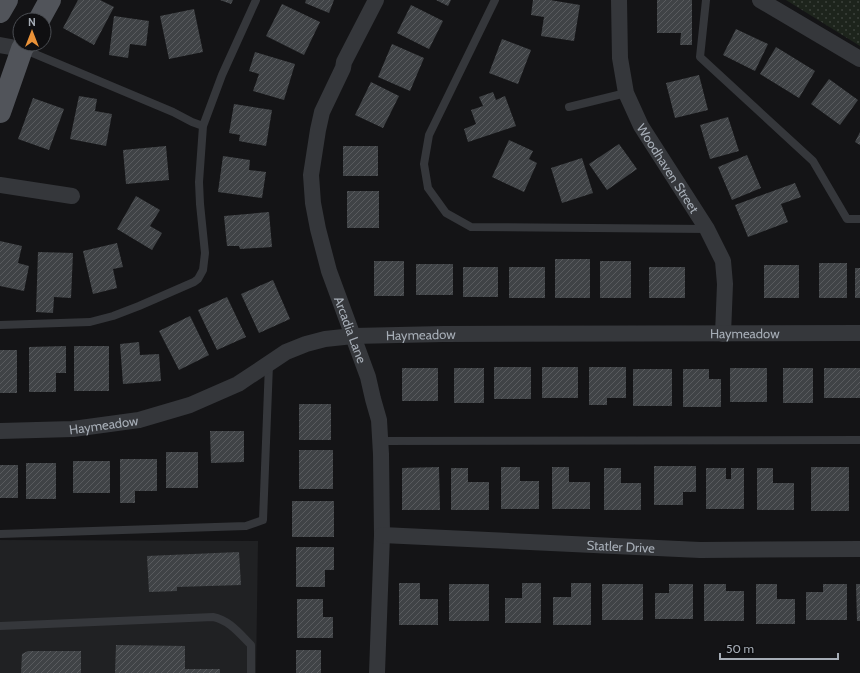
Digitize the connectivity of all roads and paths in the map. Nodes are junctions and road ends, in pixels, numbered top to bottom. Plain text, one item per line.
1 (7, 0) edge
2 (50, 0) edge
3 (256, 0) edge
4 (376, 0) edge
5 (495, 0) edge
6 (619, 0) edge
7 (706, 0) edge
8 (760, 0) edge
9 (0, 12) edge
10 (43, 12) edge
11 (0, 45) edge
12 (12, 46) edge
13 (22, 52) edge
14 (38, 52) edge
15 (860, 59) edge
16 (626, 93) junction
17 (569, 107) dead end
18 (0, 112) edge
19 (203, 126) junction
20 (0, 185) edge
21 (72, 196) dead end
22 (860, 219) edge
23 (707, 229) junction
24 (0, 325) edge
25 (860, 333) edge
26 (723, 334) junction
27 (353, 336) junction
28 (269, 364) junction
29 (0, 431) edge
30 (860, 440) edge
31 (380, 441) junction
32 (0, 534) edge
33 (382, 535) junction
34 (860, 549) edge
35 (0, 626) edge
36 (251, 673) edge
37 (377, 673) edge

1 - 9 main road
2 - 10 main road
3 - 19 lane
4 - 27 street, Arcadia Lane
5 - 23 lane
6 - 16 street, Woodhaven Street
7 - 22 lane
8 - 15 street
11 - 12 street
13 - 18 main road
14 - 19 lane
16 - 17 lane
16 - 23 street, Woodhaven Street
19 - 24 lane
20 - 21 street
23 - 26 street, Woodhaven Street
25 - 26 street, Haymeadow
26 - 27 street, Haymeadow
27 - 28 street, Haymeadow
27 - 31 street, Arcadia Lane
28 - 29 street, Haymeadow
28 - 32 lane
30 - 31 lane
31 - 33 street, Arcadia Lane
33 - 34 street, Statler Drive
33 - 37 street, Arcadia Lane
35 - 36 lane

